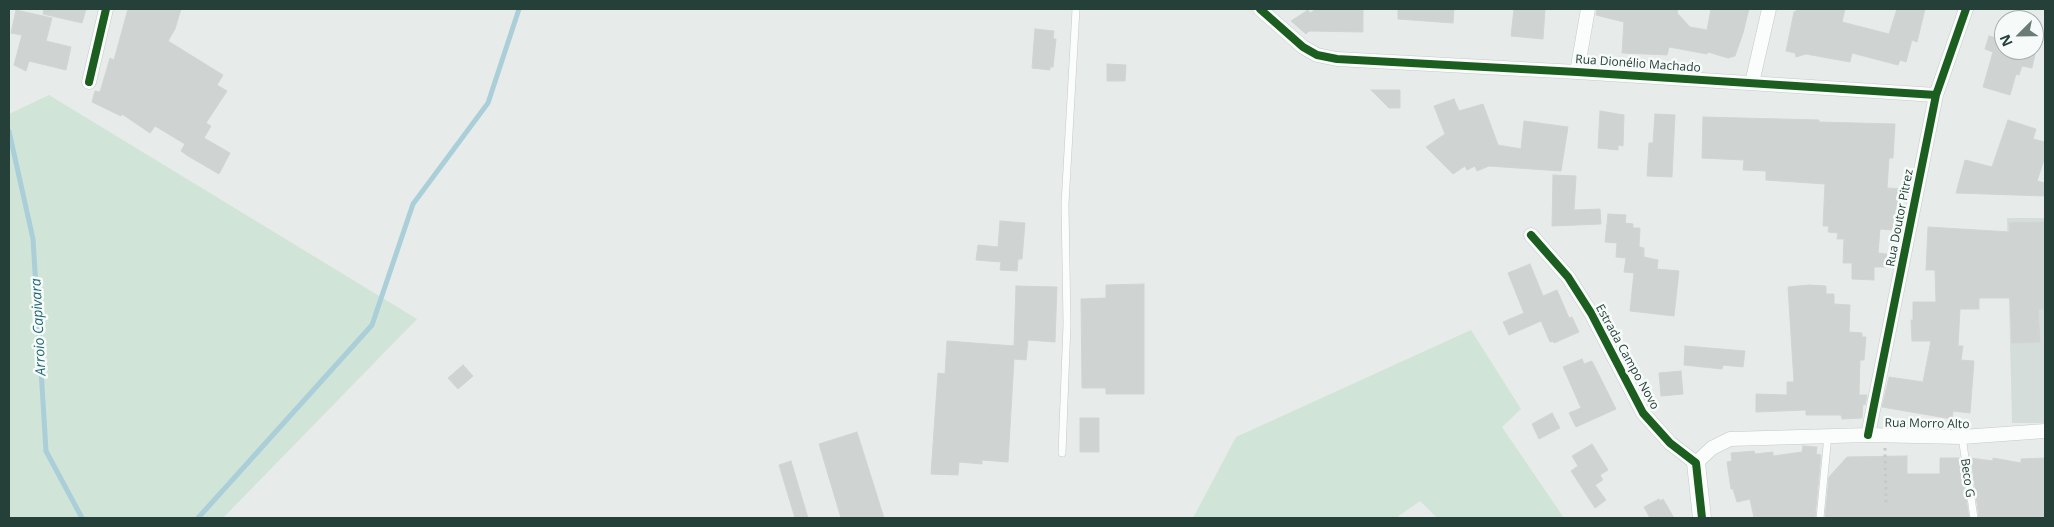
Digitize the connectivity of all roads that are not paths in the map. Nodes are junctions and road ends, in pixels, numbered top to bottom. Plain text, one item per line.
1 (106, 9) edge
2 (1076, 9) edge
3 (1260, 9) edge
4 (1588, 9) edge
5 (1769, 9) edge
6 (1966, 9) edge
7 (1577, 72) junction
8 (89, 82) dead end
9 (1752, 82) junction
10 (1936, 95) junction
11 (1531, 235) dead end
12 (2045, 431) edge
13 (1828, 435) junction
14 (1868, 435) junction
15 (1962, 437) junction
16 (1062, 453) dead end
17 (1696, 463) junction
18 (1702, 518) edge
19 (1820, 518) edge
20 (1974, 518) edge

1 - 8 street
2 - 16 lane
3 - 7 street, Rua Dionélio Machado
4 - 7 street
5 - 9 street
6 - 10 street, Rua Doutor Pitrez
7 - 9 street, Rua Dionélio Machado
9 - 10 street, Rua Dionélio Machado
10 - 14 street, Rua Doutor Pitrez
11 - 17 street, Estrada Campo Novo
12 - 15 street, Rua Morro Alto
13 - 14 street, Rua Morro Alto
13 - 17 street, Rua Morro Alto
13 - 19 lane
14 - 15 street, Rua Morro Alto
15 - 20 lane, Beco G
17 - 18 street

